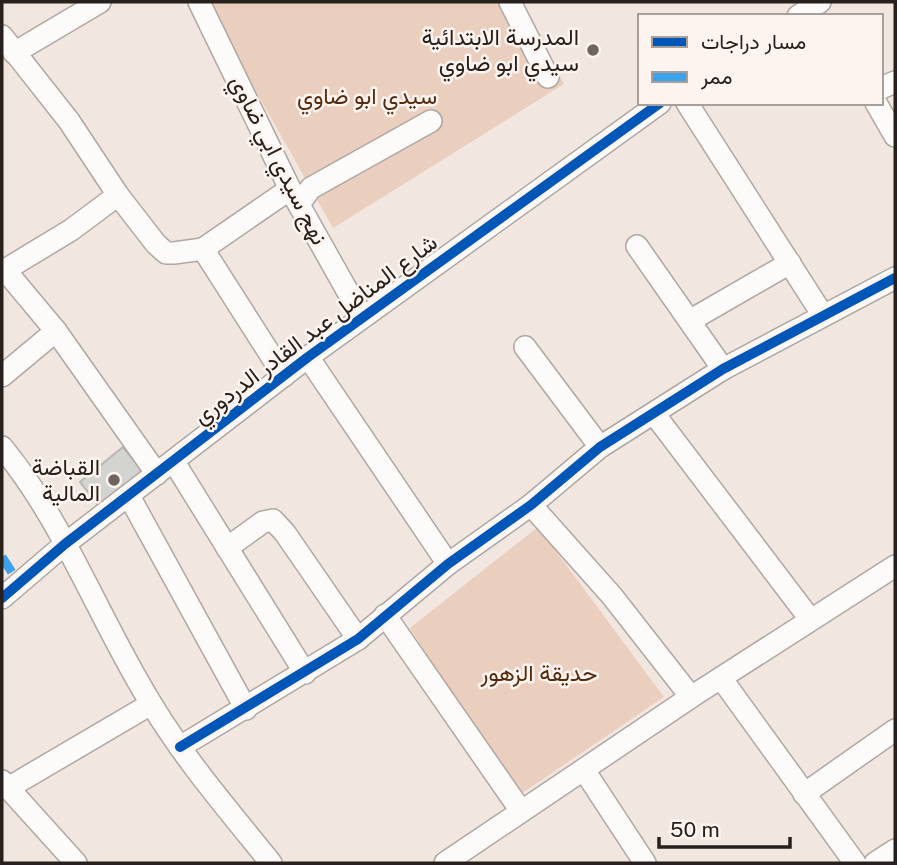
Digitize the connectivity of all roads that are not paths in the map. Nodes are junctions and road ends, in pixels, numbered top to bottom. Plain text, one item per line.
1 (100, 2) edge
2 (199, 2) edge
3 (510, 2) edge
4 (820, 2) edge
5 (801, 14) edge
6 (8, 45) edge
7 (548, 77) dead end
8 (657, 105) edge
9 (688, 105) edge
10 (877, 105) edge
11 (431, 121) dead end
12 (895, 136) edge
13 (118, 195) junction
14 (295, 197) junction
15 (637, 246) dead end
16 (203, 249) junction
17 (790, 262) junction
18 (3, 268) edge
19 (895, 278) edge
20 (822, 314) junction
21 (362, 317) junction
22 (691, 320) junction
23 (57, 331) junction
24 (525, 347) dead end
25 (308, 358) junction
26 (723, 369) junction
27 (2, 376) edge
28 (284, 376) junction
29 (655, 415) junction
30 (2, 447) edge
31 (600, 447) junction
32 (166, 468) junction
33 (129, 496) junction
34 (531, 505) junction
35 (65, 544) junction
36 (227, 548) junction
37 (448, 564) junction
38 (894, 569) edge
39 (2, 598) edge
40 (385, 615) junction
41 (810, 619) junction
42 (358, 639) junction
43 (305, 673) junction
44 (721, 678) junction
45 (691, 697) junction
46 (151, 704) junction
47 (246, 709) junction
48 (895, 730) edge
49 (180, 747) junction
50 (583, 770) junction
51 (5, 784) edge
52 (804, 794) junction
53 (521, 811) junction
54 (895, 850) edge
55 (76, 863) edge
56 (271, 863) edge
57 (445, 863) edge
58 (645, 863) edge
59 (855, 863) edge
60 (875, 863) edge

1 - 6 street
2 - 14 street, نهج سيدي ابي ضاوي
3 - 7 street
4 - 5 street
6 - 13 street
8 - 21 street, شارع المناضل عبد القادر الدردوري
9 - 17 street
10 - 12 street
11 - 14 street
13 - 16 street
13 - 18 street
14 - 16 street
14 - 21 street, نهج سيدي ابي ضاوي
15 - 22 street
16 - 28 street
17 - 20 street
17 - 22 street
18 - 23 street
19 - 20 street
20 - 26 street
21 - 25 street, شارع المناضل عبد القادر الدردوري
22 - 26 street
23 - 27 street
23 - 32 street
24 - 31 street
25 - 28 street, شارع المناضل عبد القادر الدردوري
25 - 37 street
26 - 29 street
28 - 32 street, شارع المناضل عبد القادر الدردوري
29 - 31 street
29 - 41 street
30 - 35 street
31 - 34 street
32 - 33 street, شارع المناضل عبد القادر الدردوري
32 - 36 street
33 - 35 street, شارع المناضل عبد القادر الدردوري
33 - 47 street
34 - 37 street
34 - 45 street
35 - 39 street, شارع المناضل عبد القادر الدردوري
35 - 46 street
36 - 42 street
36 - 43 street
37 - 40 street
38 - 41 street
40 - 42 street
40 - 53 street
41 - 44 street
42 - 43 street
43 - 47 street
44 - 45 street
44 - 52 street
45 - 50 street
46 - 49 street
46 - 51 street
47 - 49 street
48 - 52 street
49 - 56 street
50 - 53 street
50 - 58 street
51 - 55 street
52 - 59 street
53 - 57 street
54 - 60 street

